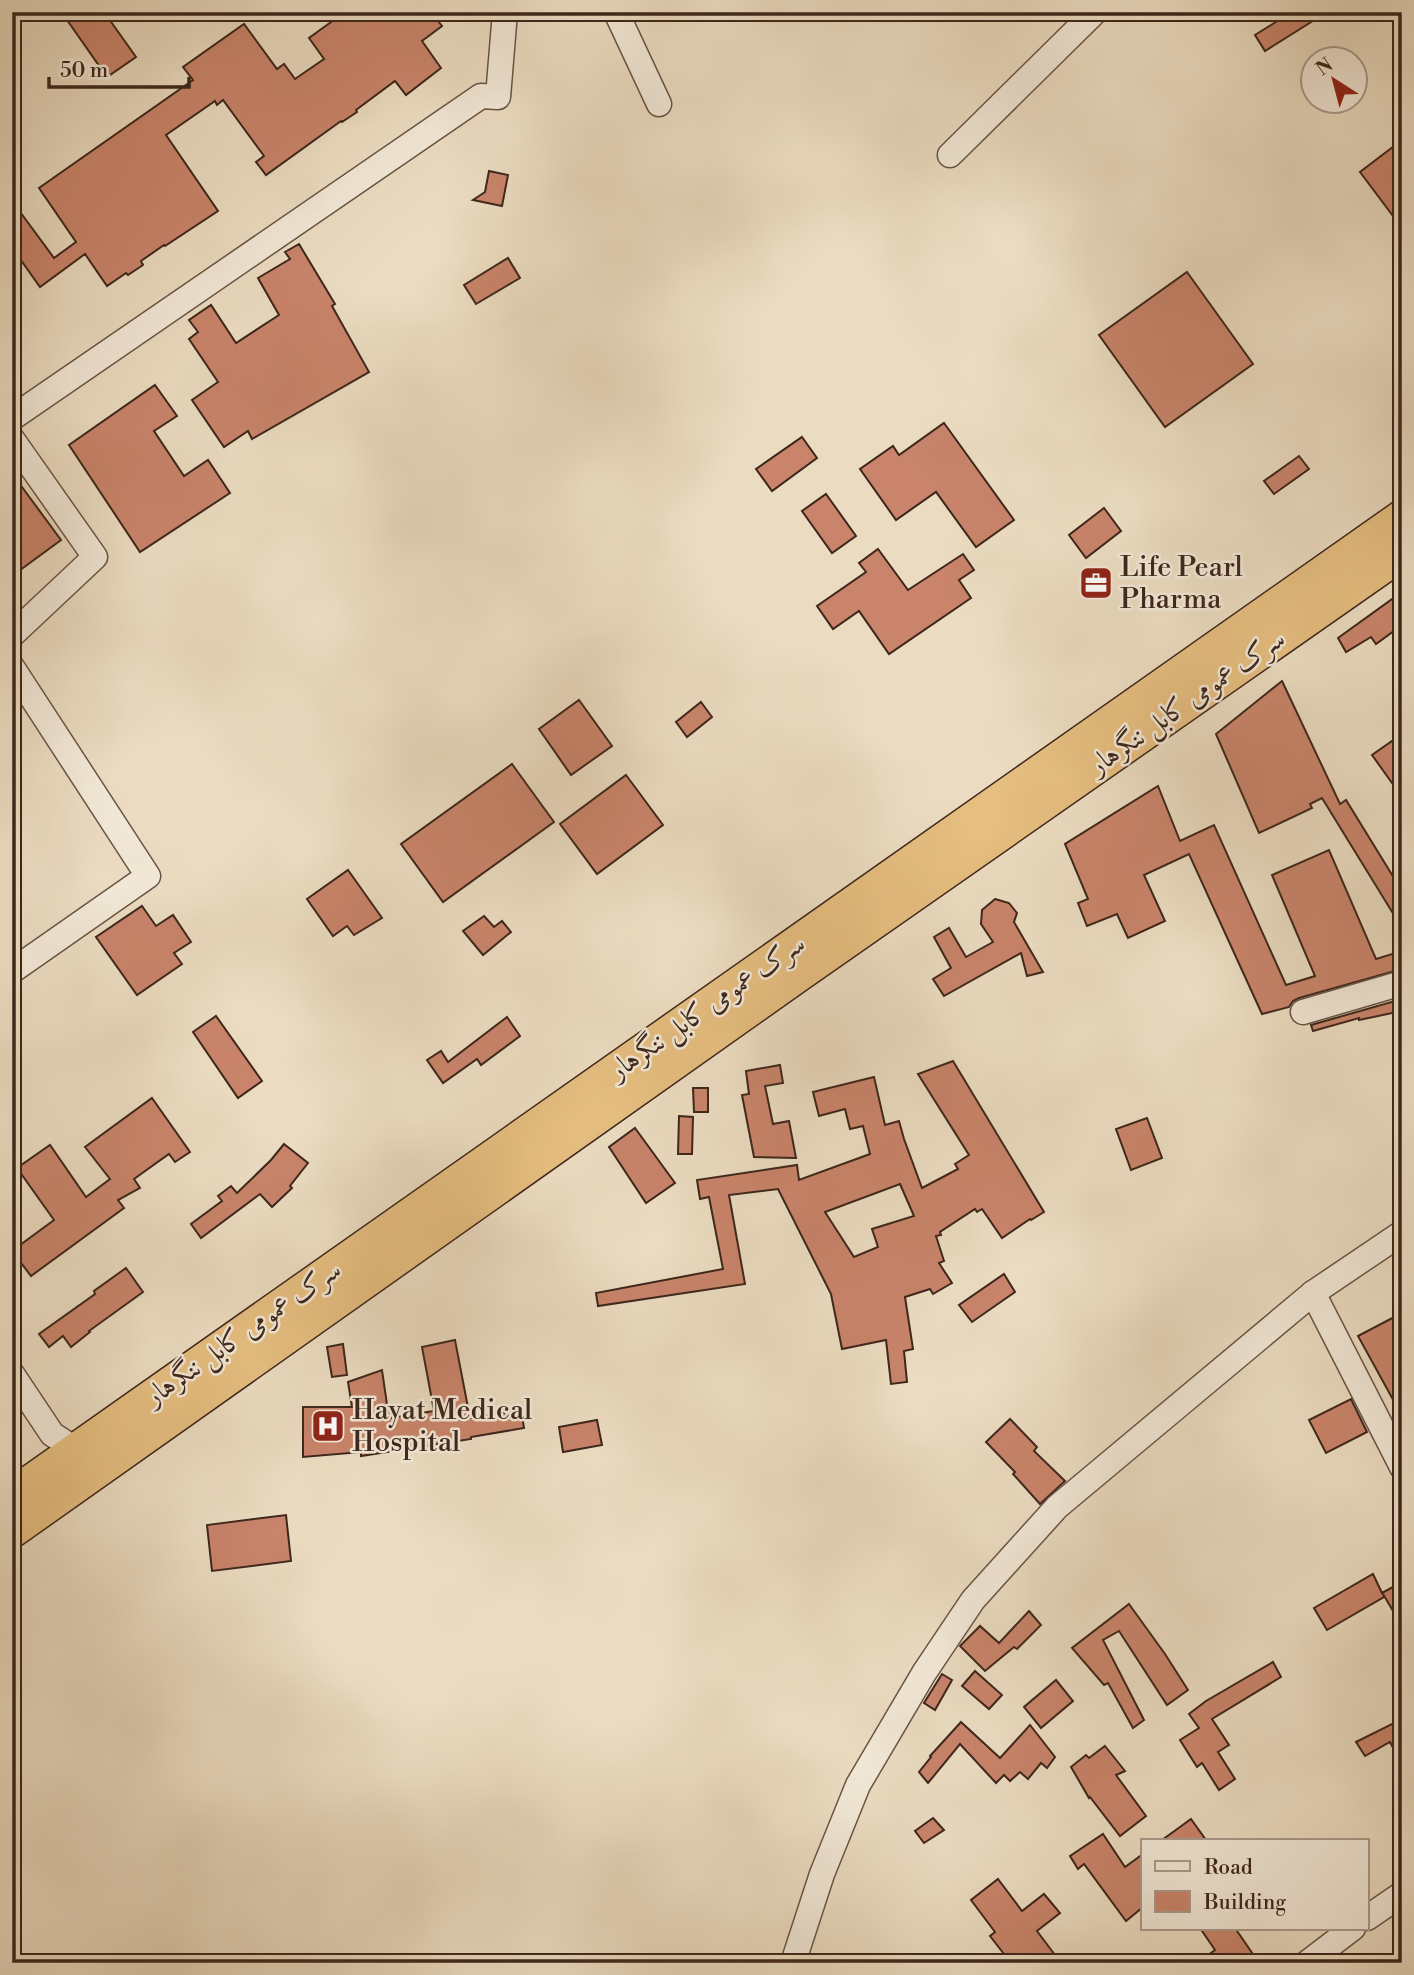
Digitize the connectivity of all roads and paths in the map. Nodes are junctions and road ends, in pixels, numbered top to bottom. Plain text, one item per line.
1 (505, 12) edge
2 (616, 12) edge
3 (1096, 12) edge
4 (659, 104) dead end
5 (950, 155) dead end
6 (12, 418) edge
7 (12, 439) edge
8 (1402, 518) edge
9 (1402, 552) edge
10 (12, 635) edge
11 (12, 667) edge
12 (1142, 717) junction
13 (12, 971) edge
14 (1402, 983) edge
15 (1303, 1012) dead end
16 (1402, 1233) edge
17 (1313, 1293) junction
18 (12, 1374) edge
19 (93, 1450) junction
20 (1402, 1467) edge
21 (12, 1496) edge
22 (12, 1530) edge
23 (1402, 1894) edge
24 (1368, 1918) edge
25 (1350, 1930) edge
26 (793, 1963) edge
27 (1307, 1963) edge

1 - 6 street
2 - 4 street
3 - 5 street
7 - 10 street
8 - 12 highway, سرک عمومی کابل ننگرهار
9 - 12 highway, سرک عمومی کابل ننگرهار
11 - 13 street
12 - 19 highway, سرک عمومی کابل ننگرهار
14 - 15 street
16 - 17 street
17 - 20 street
17 - 26 street
18 - 19 street
19 - 21 highway, سرک عمومی کابل ننگرهار
19 - 22 highway, سرک عمومی کابل ننگرهار
23 - 24 street
25 - 27 street

